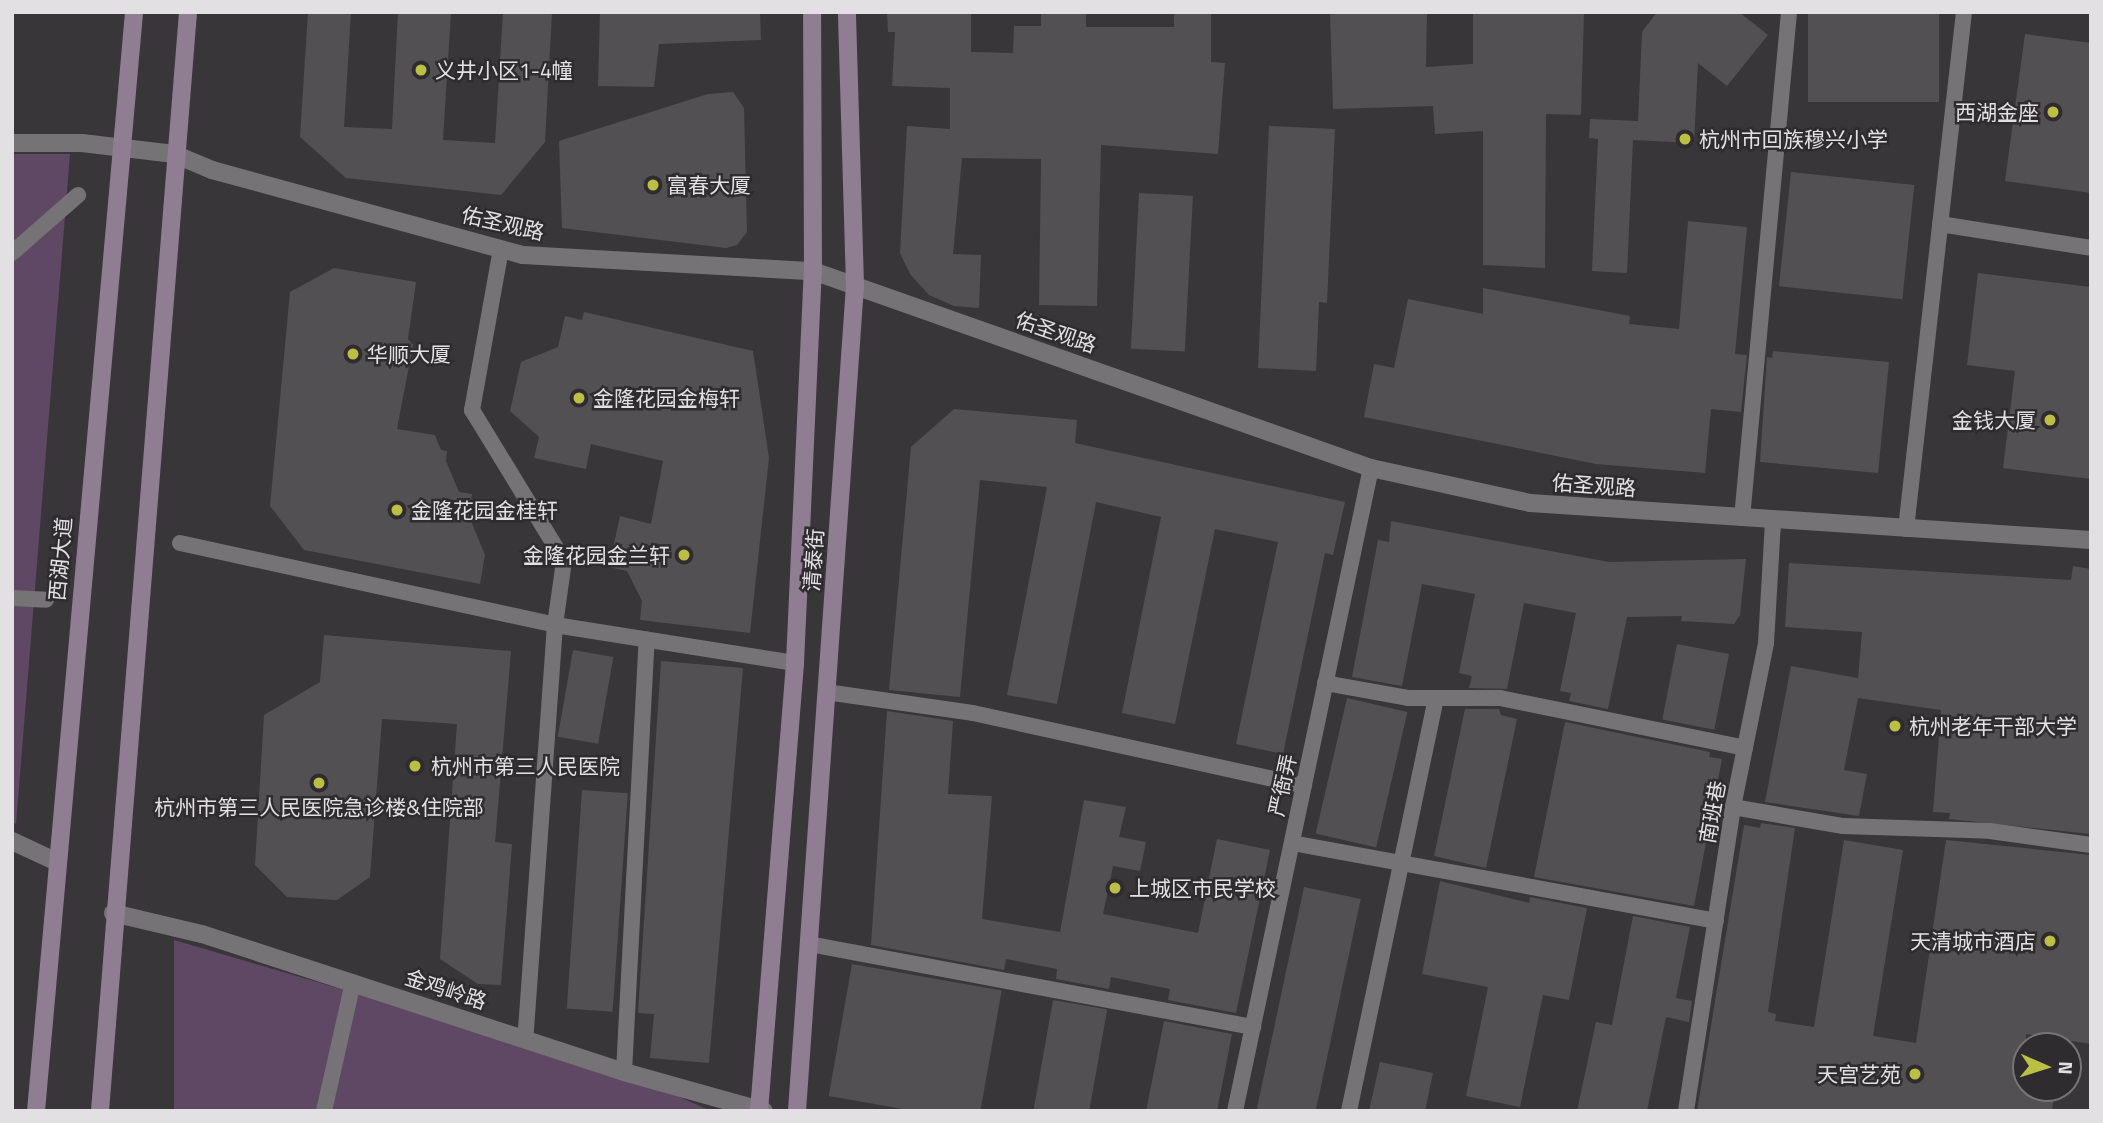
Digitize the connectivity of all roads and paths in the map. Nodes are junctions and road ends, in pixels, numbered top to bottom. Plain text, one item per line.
1 (134, 12) edge
2 (188, 12) edge
3 (812, 12) edge
4 (847, 12) edge
5 (1788, 12) edge
6 (1965, 12) edge
7 (12, 143) edge
8 (120, 146) junction
9 (174, 154) junction
10 (78, 195) dead end
11 (1940, 224) junction
12 (2091, 248) edge
13 (500, 249) junction
14 (12, 253) edge
15 (813, 271) junction
16 (855, 285) junction
17 (1371, 468) junction
18 (1742, 518) junction
19 (1773, 520) junction
20 (1906, 529) junction
21 (2091, 540) edge
22 (180, 543) dead end
23 (12, 598) edge
24 (46, 600) dead end
25 (555, 625) junction
26 (647, 640) junction
27 (795, 663) junction
28 (1325, 682) junction
29 (827, 692) junction
30 (1436, 698) junction
31 (1745, 748) junction
32 (1304, 786) junction
33 (1733, 807) junction
34 (12, 841) edge
35 (1292, 843) junction
36 (2091, 845) edge
37 (57, 862) junction
38 (1401, 863) junction
39 (113, 913) junction
40 (1716, 921) junction
41 (809, 944) junction
42 (353, 982) junction
43 (1252, 1027) junction
44 (525, 1039) junction
45 (624, 1072) junction
46 (761, 1110) edge
47 (36, 1111) edge
48 (100, 1111) edge
49 (324, 1111) edge
50 (797, 1111) edge
51 (1235, 1111) edge
52 (1349, 1111) edge
53 (1686, 1111) edge

1 - 8 main road, 西湖大道
2 - 9 main road
3 - 15 main road, 清泰街
4 - 16 main road, 清泰街
5 - 18 lane
6 - 11 lane
7 - 8 street, 佑圣观路
8 - 9 street, 佑圣观路
8 - 37 main road, 西湖大道
9 - 13 street, 佑圣观路
9 - 39 main road
10 - 14 lane
11 - 12 lane
11 - 20 lane
13 - 15 street, 佑圣观路
13 - 25 lane
15 - 16 street, 佑圣观路
15 - 27 main road, 清泰街
16 - 17 street, 佑圣观路
16 - 29 main road, 清泰街
17 - 18 street, 佑圣观路
17 - 28 lane, 严衙弄
18 - 19 street, 佑圣观路
19 - 20 street, 佑圣观路
19 - 31 lane, 南班巷
20 - 21 street, 佑圣观路
22 - 25 lane
23 - 24 lane
25 - 26 lane
25 - 44 lane
26 - 27 lane
26 - 45 lane
27 - 46 main road, 清泰街
28 - 30 lane
28 - 32 lane, 严衙弄
29 - 32 lane
29 - 41 main road, 清泰街
30 - 31 lane
30 - 38 lane
31 - 33 lane, 南班巷
32 - 35 lane, 严衙弄
33 - 36 lane
33 - 40 lane, 南班巷
34 - 37 street
35 - 38 lane
35 - 43 lane, 严衙弄
37 - 47 main road, 西湖大道
38 - 40 lane
38 - 52 lane
39 - 42 street, 金鸡岭路
39 - 48 main road
40 - 53 lane, 南班巷
41 - 43 lane
41 - 50 main road, 清泰街
42 - 44 street, 金鸡岭路
42 - 49 lane
43 - 51 lane, 严衙弄
44 - 45 street, 金鸡岭路
45 - 46 street, 金鸡岭路

